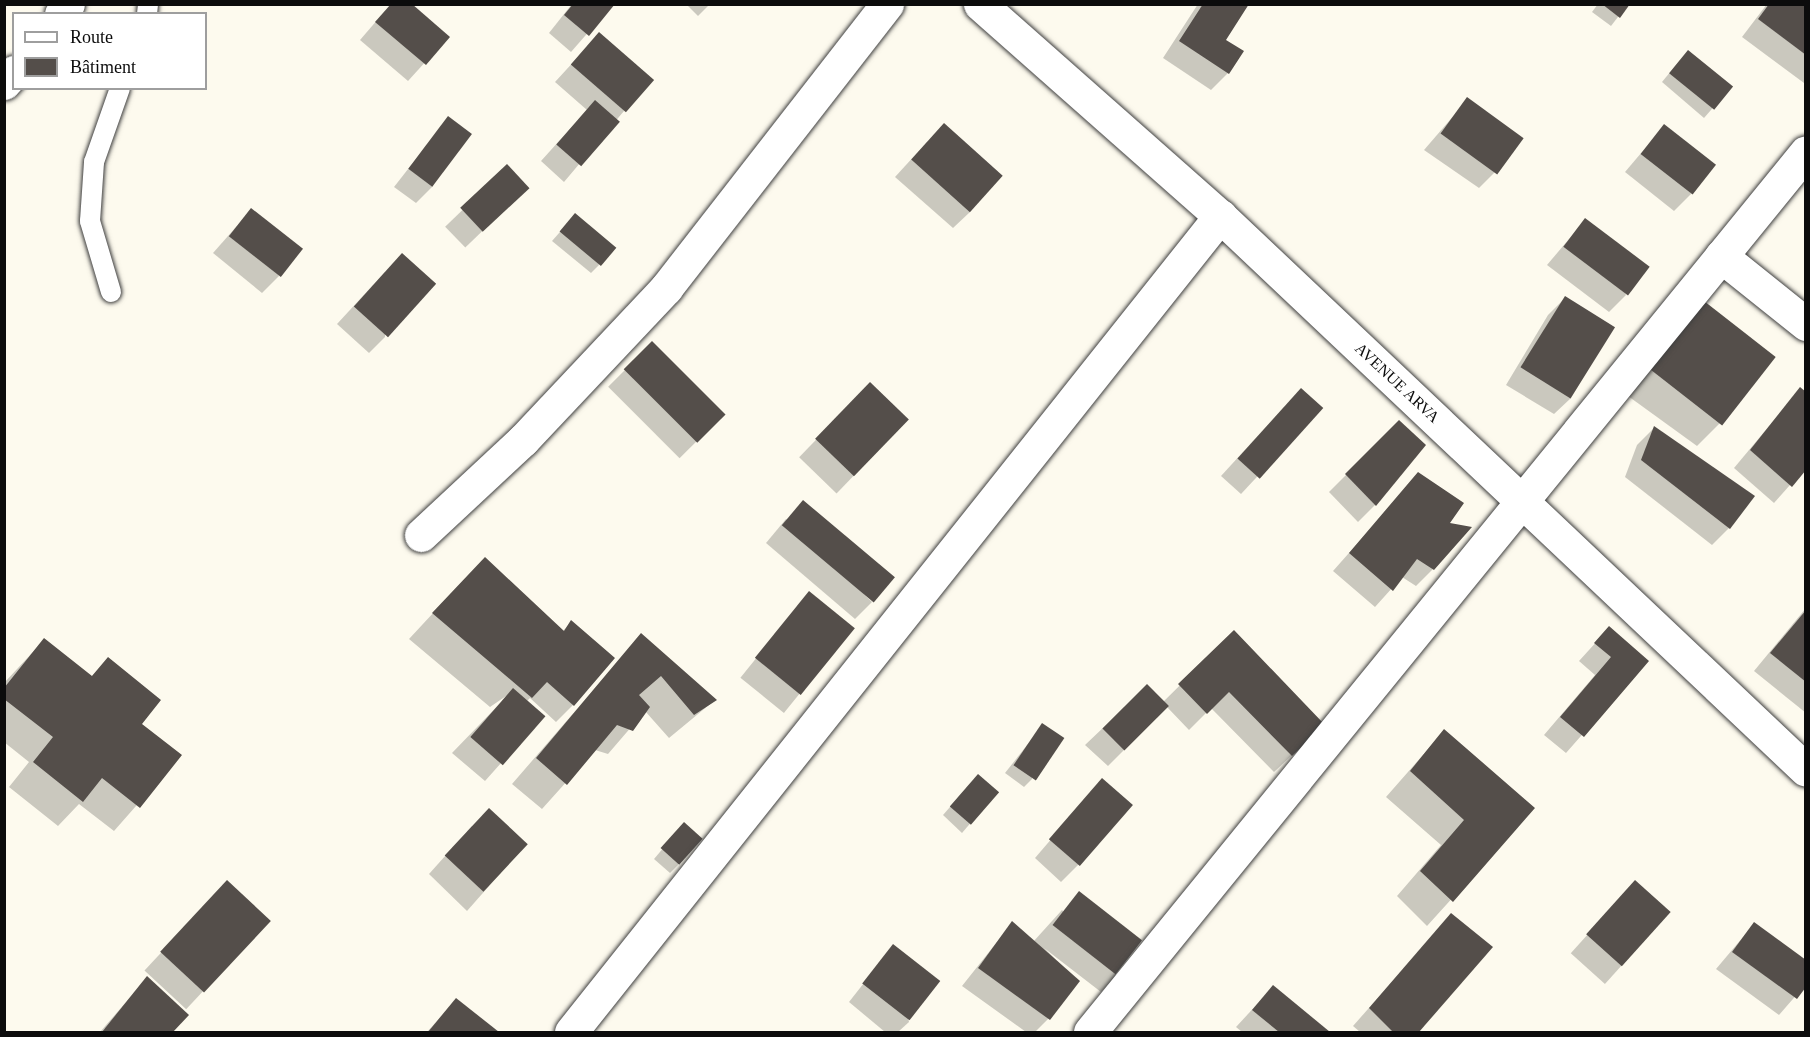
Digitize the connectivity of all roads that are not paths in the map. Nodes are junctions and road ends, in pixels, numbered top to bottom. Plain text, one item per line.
1 (887, 4) edge
2 (980, 4) edge
3 (119, 90) edge
4 (1806, 152) edge
5 (1220, 216) junction
6 (1721, 256) junction
7 (111, 292) dead end
8 (1806, 324) edge
9 (1522, 501) junction
10 (421, 535) dead end
11 (1806, 770) edge
12 (572, 1032) edge
13 (1090, 1032) edge

1 - 10 street
2 - 5 street, AVENUE ARVA
3 - 7 lane
4 - 6 street
5 - 9 street, AVENUE ARVA
5 - 12 street
6 - 8 street
6 - 9 street
9 - 11 street, AVENUE ARVA
9 - 13 street

